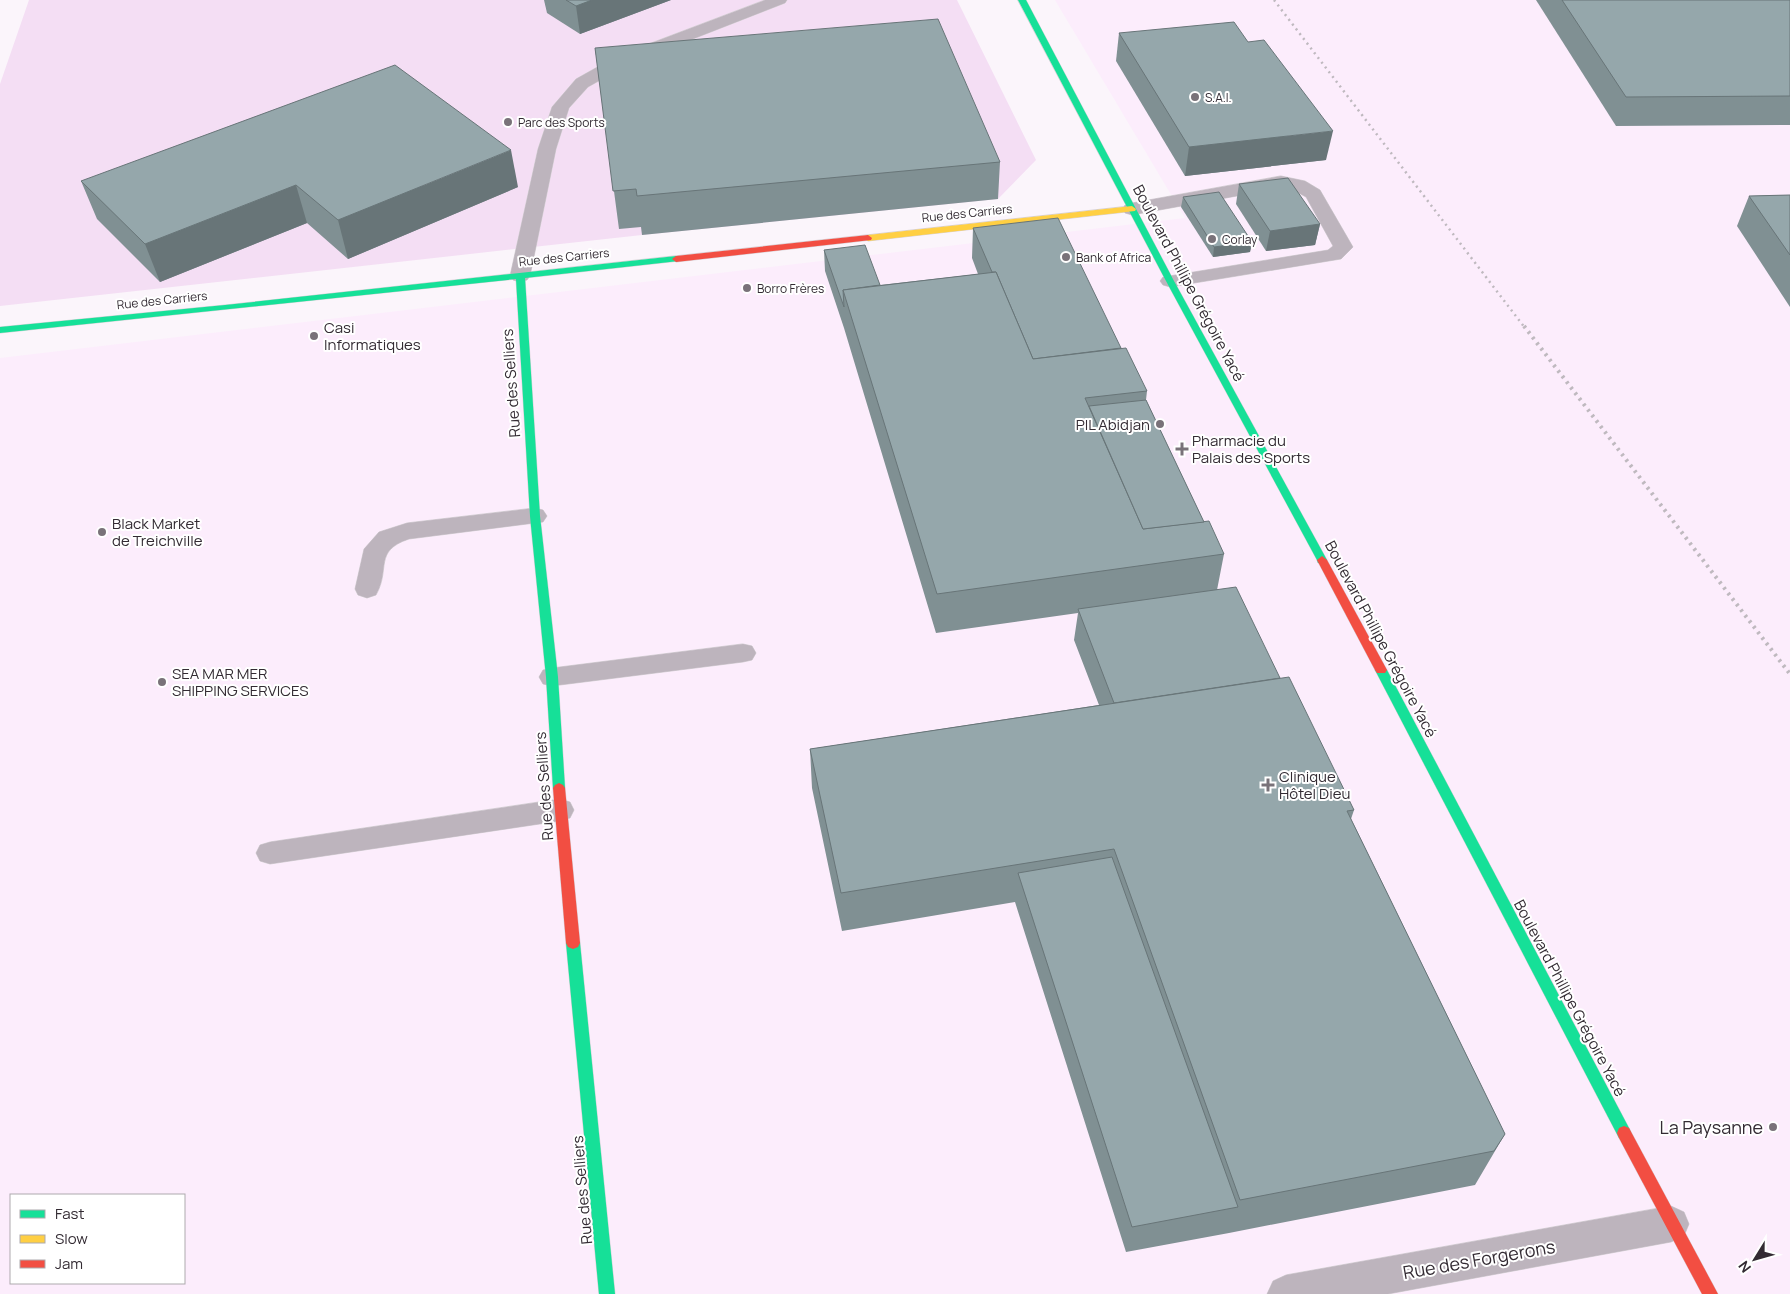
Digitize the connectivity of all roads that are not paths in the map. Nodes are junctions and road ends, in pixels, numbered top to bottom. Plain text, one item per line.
1 (779, 0) edge
2 (1022, 0) edge
3 (1132, 208) junction
4 (520, 276) junction
5 (1170, 281) junction
6 (0, 330) edge
7 (535, 516) junction
8 (367, 589) dead end
9 (743, 653) dead end
10 (552, 677) junction
11 (560, 810) junction
12 (270, 854) dead end
13 (1671, 1224) junction
14 (606, 1294) edge
15 (1286, 1294) edge
16 (1710, 1294) edge

1 - 4 lane
2 - 3 street, Boulevard Phillipe Grégoire Yacé
3 - 4 street, Rue des Carriers
3 - 5 street, Boulevard Phillipe Grégoire Yacé
3 - 5 lane
4 - 6 street, Rue des Carriers
4 - 7 street, Rue des Selliers
5 - 13 street, Boulevard Phillipe Grégoire Yacé
7 - 8 lane
7 - 10 street, Rue des Selliers
9 - 10 lane
10 - 11 street, Rue des Selliers
11 - 12 lane
11 - 14 street, Rue des Selliers
13 - 15 street, Rue des Forgerons
13 - 16 street, Boulevard Phillipe Grégoire Yacé

